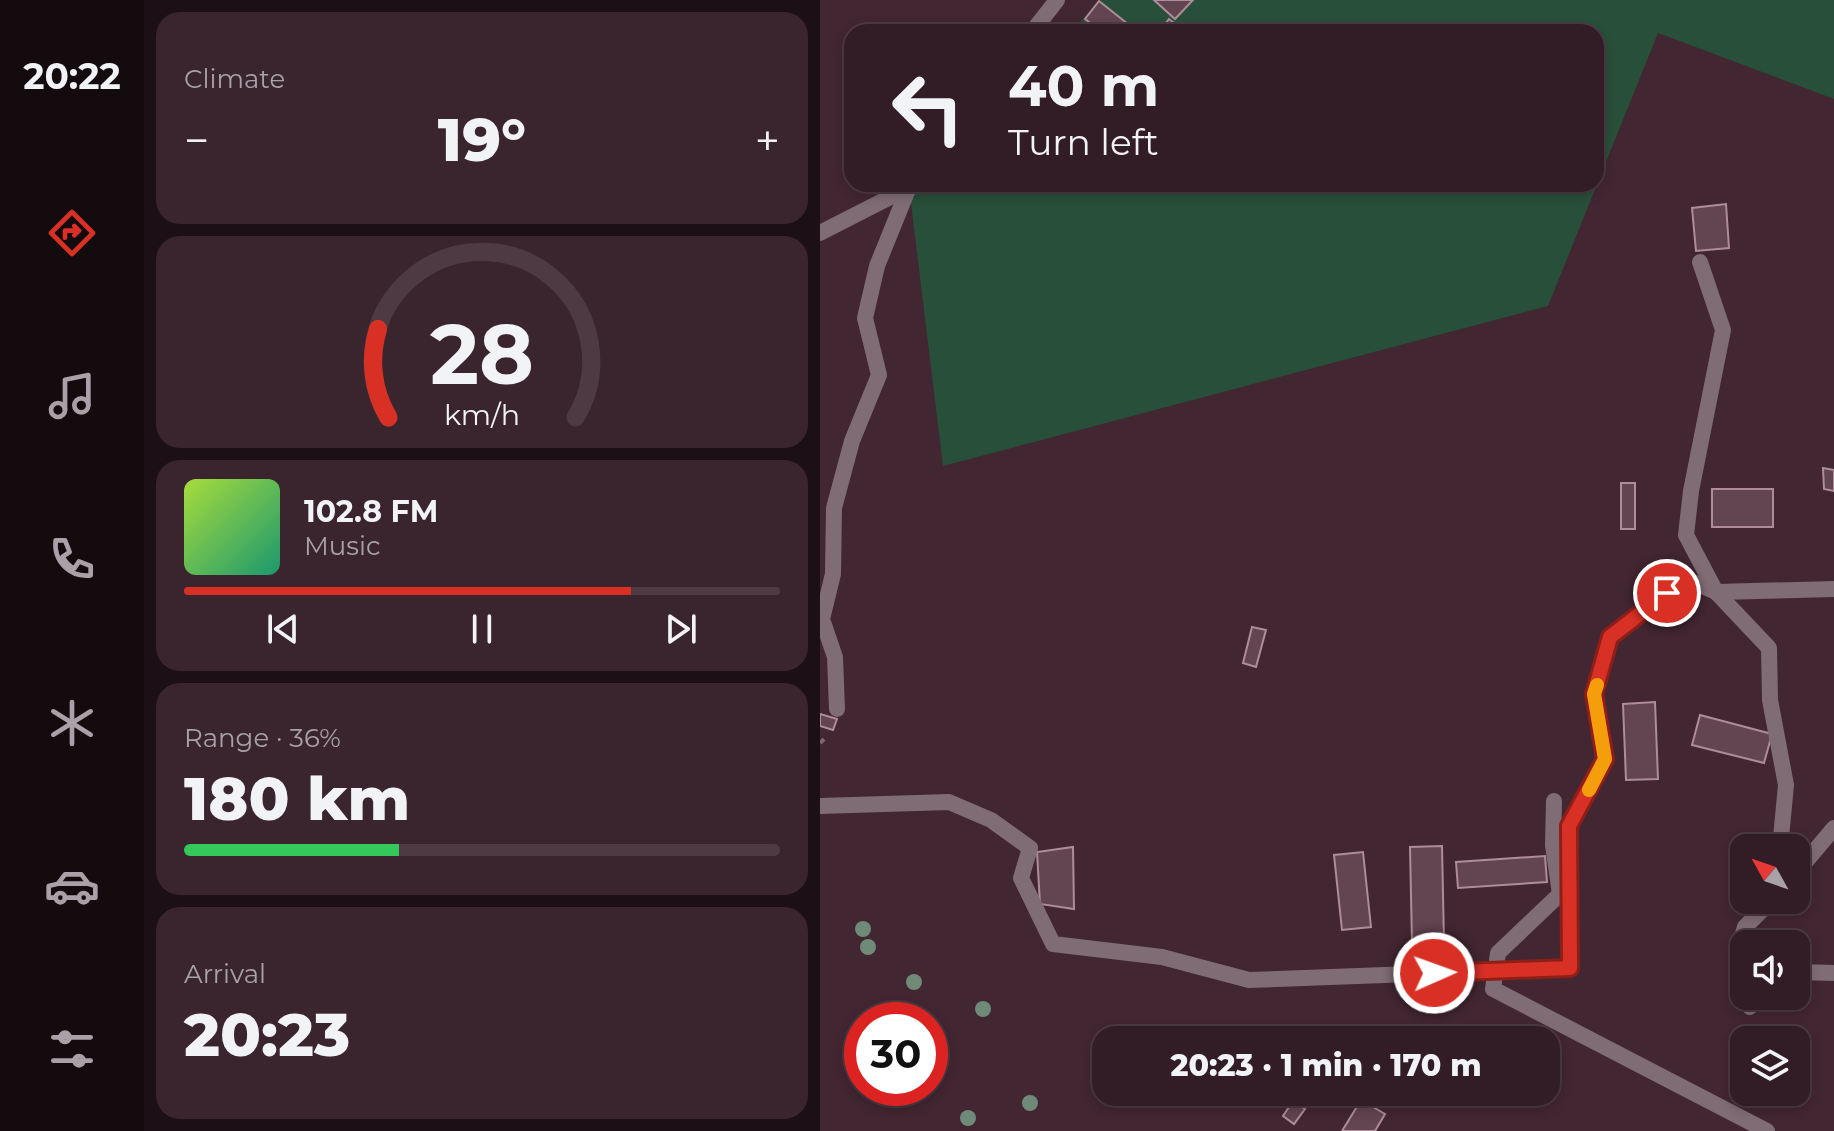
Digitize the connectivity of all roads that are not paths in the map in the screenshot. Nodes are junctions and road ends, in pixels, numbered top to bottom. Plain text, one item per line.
1 (1057, 0) edge
2 (1038, 24) edge
3 (900, 192) edge
4 (909, 192) edge
5 (820, 233) edge
6 (1700, 262) dead end
7 (820, 581) edge
8 (1834, 589) edge
9 (1716, 592) junction
10 (826, 601) junction
11 (837, 709) dead end
12 (1554, 801) dead end
13 (820, 806) edge
14 (1834, 828) edge
15 (1781, 834) edge
16 (1810, 856) edge
17 (1758, 914) edge
18 (1744, 930) edge
19 (1496, 971) junction
20 (1810, 972) edge
21 (1834, 973) edge
22 (1767, 1131) edge

1 - 2 street
3 - 5 street
4 - 10 street
6 - 9 street
7 - 10 street
8 - 9 street
9 - 15 street
9 - 19 street
10 - 11 street
12 - 19 street
13 - 19 street
14 - 16 street
17 - 18 street
19 - 22 street
20 - 21 street

